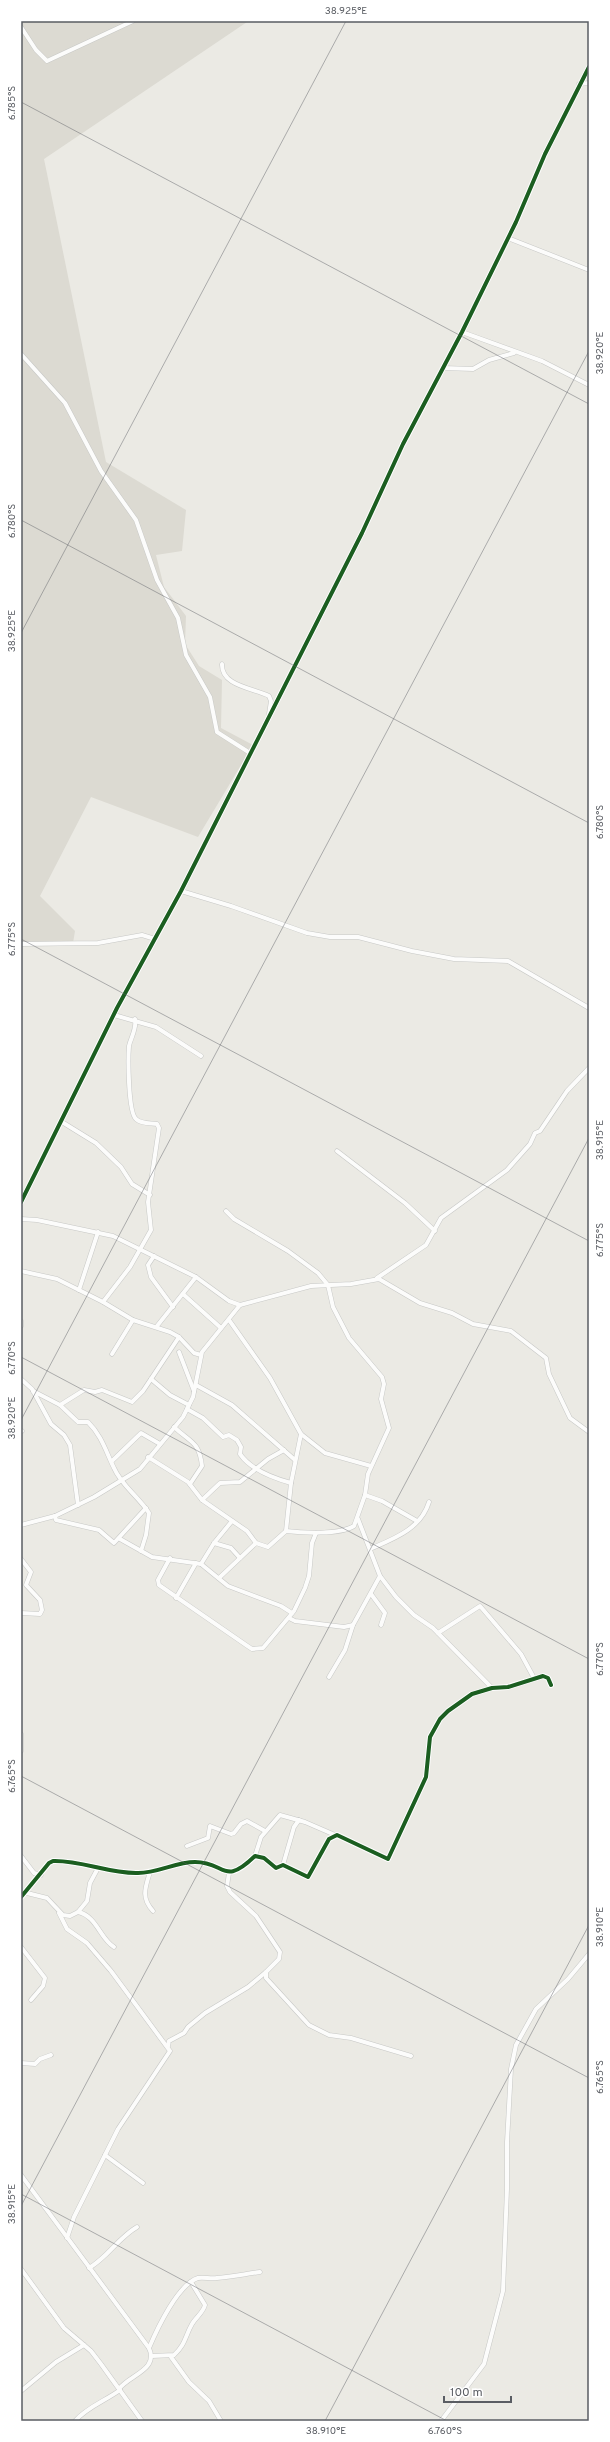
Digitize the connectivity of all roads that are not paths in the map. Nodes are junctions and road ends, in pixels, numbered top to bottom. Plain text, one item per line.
1 (133, 21) edge
2 (21, 27) edge
3 (589, 67) edge
4 (589, 83) edge
5 (579, 84) junction
6 (508, 238) junction
7 (589, 270) edge
8 (462, 332) junction
9 (514, 353) junction
10 (21, 354) edge
11 (443, 368) junction
12 (589, 385) edge
13 (222, 664) dead end
14 (269, 716) junction
15 (250, 753) junction
16 (181, 891) junction
17 (155, 939) junction
18 (21, 944) edge
19 (589, 1008) edge
20 (114, 1015) junction
21 (135, 1019) junction
22 (201, 1056) dead end
23 (589, 1068) edge
24 (62, 1122) junction
25 (337, 1151) dead end
26 (150, 1195) junction
27 (21, 1202) edge
28 (226, 1211) dead end
29 (21, 1220) edge
30 (435, 1231) junction
31 (98, 1232) junction
32 (141, 1249) junction
33 (154, 1256) junction
34 (21, 1270) edge
35 (196, 1278) junction
36 (377, 1278) junction
37 (328, 1285) junction
38 (79, 1290) junction
39 (183, 1294) junction
40 (103, 1302) junction
41 (240, 1305) junction
42 (173, 1306) junction
43 (133, 1320) junction
44 (229, 1320) junction
45 (21, 1321) edge
46 (21, 1326) edge
47 (157, 1326) junction
48 (221, 1328) junction
49 (179, 1337) junction
50 (179, 1352) dead end
51 (112, 1354) dead end
52 (201, 1355) junction
53 (21, 1379) edge
54 (151, 1379) junction
55 (196, 1385) junction
56 (33, 1391) junction
57 (194, 1392) junction
58 (60, 1405) junction
59 (188, 1407) junction
60 (174, 1427) junction
61 (589, 1432) edge
62 (301, 1434) junction
63 (160, 1444) junction
64 (284, 1450) junction
65 (148, 1457) junction
66 (295, 1460) junction
67 (112, 1461) junction
68 (371, 1466) junction
69 (258, 1469) junction
70 (122, 1479) junction
71 (291, 1483) junction
72 (190, 1484) junction
73 (365, 1494) junction
74 (202, 1500) junction
75 (429, 1502) dead end
76 (78, 1505) junction
77 (146, 1508) junction
78 (55, 1516) junction
79 (358, 1519) junction
80 (232, 1521) junction
81 (417, 1521) junction
82 (21, 1525) edge
83 (286, 1532) junction
84 (316, 1533) junction
85 (120, 1539) junction
86 (214, 1543) junction
87 (256, 1543) junction
88 (370, 1549) junction
89 (141, 1551) junction
90 (170, 1558) junction
91 (240, 1558) junction
92 (21, 1559) edge
93 (196, 1563) junction
94 (201, 1564) junction
95 (380, 1576) junction
96 (219, 1578) junction
97 (371, 1594) junction
98 (176, 1598) junction
99 (21, 1613) edge
100 (292, 1613) junction
101 (289, 1618) junction
102 (353, 1625) junction
103 (381, 1625) dead end
104 (438, 1633) junction
105 (329, 1677) dead end
106 (534, 1678) junction
107 (551, 1684) dead end
108 (492, 1688) junction
109 (21, 1734) edge
110 (21, 1751) edge
111 (300, 1820) junction
112 (265, 1832) junction
113 (337, 1835) junction
114 (187, 1846) dead end
115 (21, 1856) edge
116 (256, 1856) junction
117 (283, 1865) junction
118 (98, 1868) junction
119 (150, 1872) junction
120 (34, 1873) junction
121 (229, 1873) junction
122 (40, 1875) junction
123 (35, 1882) junction
124 (26, 1893) junction
125 (21, 1897) edge
126 (153, 1911) dead end
127 (78, 1912) junction
128 (59, 1913) junction
129 (21, 1946) edge
130 (114, 1946) dead end
131 (589, 1954) edge
132 (266, 1972) junction
133 (31, 2000) dead end
134 (168, 2046) junction
135 (51, 2055) dead end
136 (411, 2056) dead end
137 (21, 2062) edge
138 (105, 2155) junction
139 (21, 2175) edge
140 (143, 2183) dead end
141 (137, 2227) dead end
142 (67, 2238) junction
143 (88, 2268) junction
144 (21, 2269) edge
145 (260, 2272) dead end
146 (191, 2282) junction
147 (84, 2345) junction
148 (149, 2348) junction
149 (152, 2356) junction
150 (171, 2357) junction
151 (119, 2390) junction
152 (21, 2391) edge
153 (75, 2421) edge
154 (142, 2421) edge
155 (221, 2421) edge
156 (441, 2421) edge

1 - 2 street
3 - 5 street
4 - 5 street
5 - 6 street
6 - 7 street
6 - 8 street
8 - 9 street
8 - 11 street
9 - 11 street
9 - 12 street
10 - 15 street
11 - 14 street
13 - 14 street
14 - 15 street
15 - 16 street
16 - 17 street
16 - 19 street
17 - 18 street
17 - 20 street
20 - 21 street
20 - 24 street
21 - 22 street
21 - 26 street
23 - 30 street
24 - 26 street
24 - 27 street
25 - 30 street
26 - 32 street
28 - 37 street
29 - 31 street
30 - 36 street
31 - 32 street
31 - 38 street
32 - 33 street
32 - 40 street
33 - 35 street
33 - 42 street
34 - 38 street
35 - 39 street
35 - 41 street
36 - 37 street
36 - 61 street
37 - 41 street
37 - 68 street
38 - 40 street
39 - 42 street
39 - 48 street
40 - 43 street
41 - 44 street
42 - 47 street
43 - 47 street
43 - 51 street
44 - 48 street
44 - 62 street
45 - 46 street
47 - 49 street
48 - 52 street
49 - 52 street
49 - 54 street
50 - 57 street
52 - 55 street
53 - 56 street
54 - 58 street
54 - 59 street
55 - 57 street
55 - 64 street
56 - 58 street
56 - 76 street
57 - 59 street
58 - 67 street
59 - 60 street
59 - 69 street
60 - 63 street
60 - 72 street
62 - 66 street
62 - 68 street
63 - 65 street
63 - 67 street
64 - 66 street
64 - 69 street
65 - 70 street
65 - 72 street
66 - 71 street
67 - 70 street
68 - 73 street
69 - 71 street
69 - 74 street
70 - 76 street
70 - 77 street
71 - 83 street
72 - 74 street
73 - 79 street
73 - 81 street
74 - 80 street
75 - 81 street
76 - 78 street
77 - 85 street
77 - 89 street
78 - 82 street
78 - 85 street
79 - 84 street
79 - 88 street
80 - 86 street
80 - 87 street
81 - 88 street
83 - 84 street
83 - 87 street
84 - 100 street
85 - 89 street
86 - 91 street
86 - 94 street
87 - 91 street
88 - 95 street
89 - 90 street
90 - 93 street
90 - 98 street
91 - 96 street
92 - 99 street
93 - 94 street
93 - 98 street
94 - 96 street
95 - 97 street
95 - 104 street
96 - 100 street
97 - 102 street
97 - 103 street
98 - 101 street
100 - 101 street
101 - 102 street
102 - 105 street
104 - 106 street
104 - 108 street
106 - 107 street
106 - 108 street
108 - 113 street
109 - 110 street
111 - 112 street
111 - 113 street
111 - 117 street
112 - 114 street
112 - 116 street
113 - 117 street
115 - 120 street
116 - 117 street
116 - 121 street
118 - 119 street
118 - 122 street
118 - 127 street
119 - 121 street
119 - 126 street
120 - 122 street
120 - 123 street
121 - 132 street
122 - 123 street
123 - 124 street
124 - 125 street
124 - 128 street
127 - 128 street
127 - 130 street
128 - 134 street
129 - 133 street
131 - 156 street
132 - 134 street
132 - 136 street
134 - 138 street
135 - 137 street
138 - 140 street
138 - 142 street
139 - 142 street
141 - 143 street
142 - 143 street
143 - 148 street
144 - 147 street
145 - 146 street
146 - 148 street
146 - 150 street
147 - 151 street
147 - 152 street
148 - 149 street
149 - 150 street
149 - 151 street
150 - 155 street
151 - 153 street
151 - 154 street

